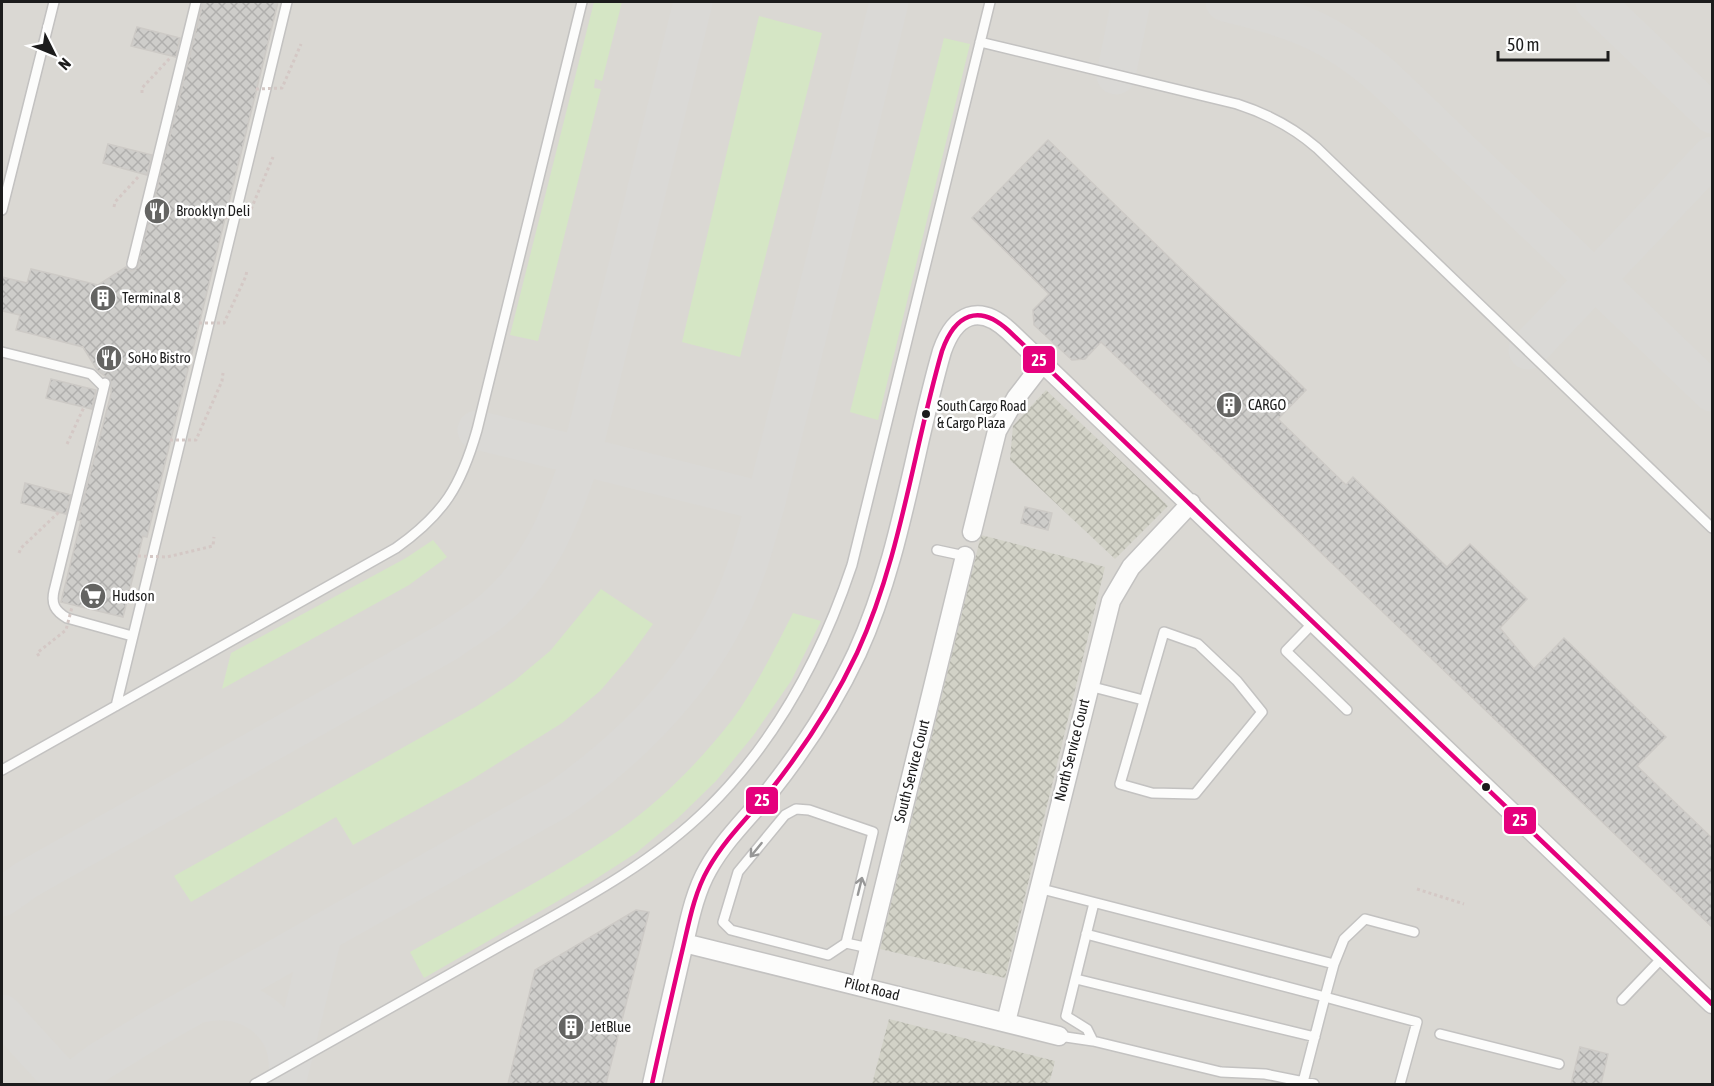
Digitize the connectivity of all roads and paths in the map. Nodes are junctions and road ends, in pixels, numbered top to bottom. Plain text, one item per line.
1 (54, 2) edge
2 (196, 2) edge
3 (287, 2) edge
4 (582, 2) edge
5 (990, 2) edge
6 (980, 42) junction
7 (301, 44) dead end
8 (171, 56) dead end
9 (256, 88) dead end
10 (142, 93) dead end
11 (273, 157) dead end
12 (141, 174) dead end
13 (114, 207) dead end
14 (2, 210) edge
15 (225, 218) dead end
16 (132, 264) dead end
17 (247, 269) dead end
18 (199, 323) dead end
19 (2, 352) edge
20 (1043, 363) junction
21 (223, 373) dead end
22 (84, 407) dead end
23 (171, 440) dead end
24 (67, 444) dead end
25 (1191, 503) junction
26 (59, 512) dead end
27 (1713, 528) edge
28 (972, 532) dead end
29 (214, 537) dead end
30 (938, 550) dead end
31 (19, 553) dead end
32 (138, 556) dead end
33 (965, 556) joint
34 (72, 607) dead end
35 (1314, 622) junction
36 (132, 636) junction
37 (39, 656) dead end
38 (1089, 686) junction
39 (1143, 700) junction
40 (116, 706) junction
41 (1347, 710) dead end
42 (2, 770) edge
43 (1038, 888) junction
44 (1417, 889) dead end
45 (1094, 903) junction
46 (1464, 904) dead end
47 (1414, 932) dead end
48 (1086, 934) junction
49 (684, 943) junction
50 (846, 943) junction
51 (869, 948) junction
52 (1663, 957) junction
53 (1334, 964) junction
54 (1076, 979) junction
55 (860, 986) junction
56 (1325, 997) junction
57 (1622, 1000) dead end
58 (1713, 1004) edge
59 (1006, 1022) junction
60 (1440, 1034) dead end
61 (1059, 1035) joint
62 (1315, 1037) junction
63 (1093, 1041) junction
64 (1559, 1064) dead end
65 (1303, 1082) junction
66 (255, 1084) edge
67 (652, 1084) edge
68 (1314, 1084) edge
69 (1400, 1084) edge

1 - 14 lane
2 - 16 lane
3 - 36 lane
4 - 40 lane
5 - 6 lane
6 - 27 lane
6 - 66 lane
7 - 9 path, bridge
8 - 10 path
11 - 15 path, bridge
12 - 13 path
17 - 18 path, bridge
19 - 36 lane
20 - 25 street
20 - 28 street
20 - 49 street
21 - 23 path, bridge
22 - 24 path
25 - 35 street
25 - 38 street, North Service Court
26 - 31 path
29 - 32 path, bridge
30 - 33 lane
33 - 51 street, South Service Court
34 - 37 path, bridge
35 - 41 lane
35 - 52 street
36 - 40 lane
38 - 39 lane
38 - 43 street, North Service Court
39 - 39 lane
40 - 42 lane
43 - 45 lane
43 - 59 street, North Service Court
44 - 46 path
45 - 48 lane
45 - 53 lane
47 - 53 lane
48 - 54 lane
48 - 56 lane
49 - 55 street, Pilot Road
49 - 67 street
50 -> 50 lane
50 - 51 lane
51 - 55 street, South Service Court
52 - 57 lane
52 - 58 street
53 - 56 lane
54 - 62 lane
54 - 63 lane
55 - 59 street, Pilot Road
56 - 62 lane
56 - 69 lane
59 - 61 street, Pilot Road
60 - 64 lane
61 - 63 lane
62 - 65 lane
63 - 65 lane
65 - 68 lane

